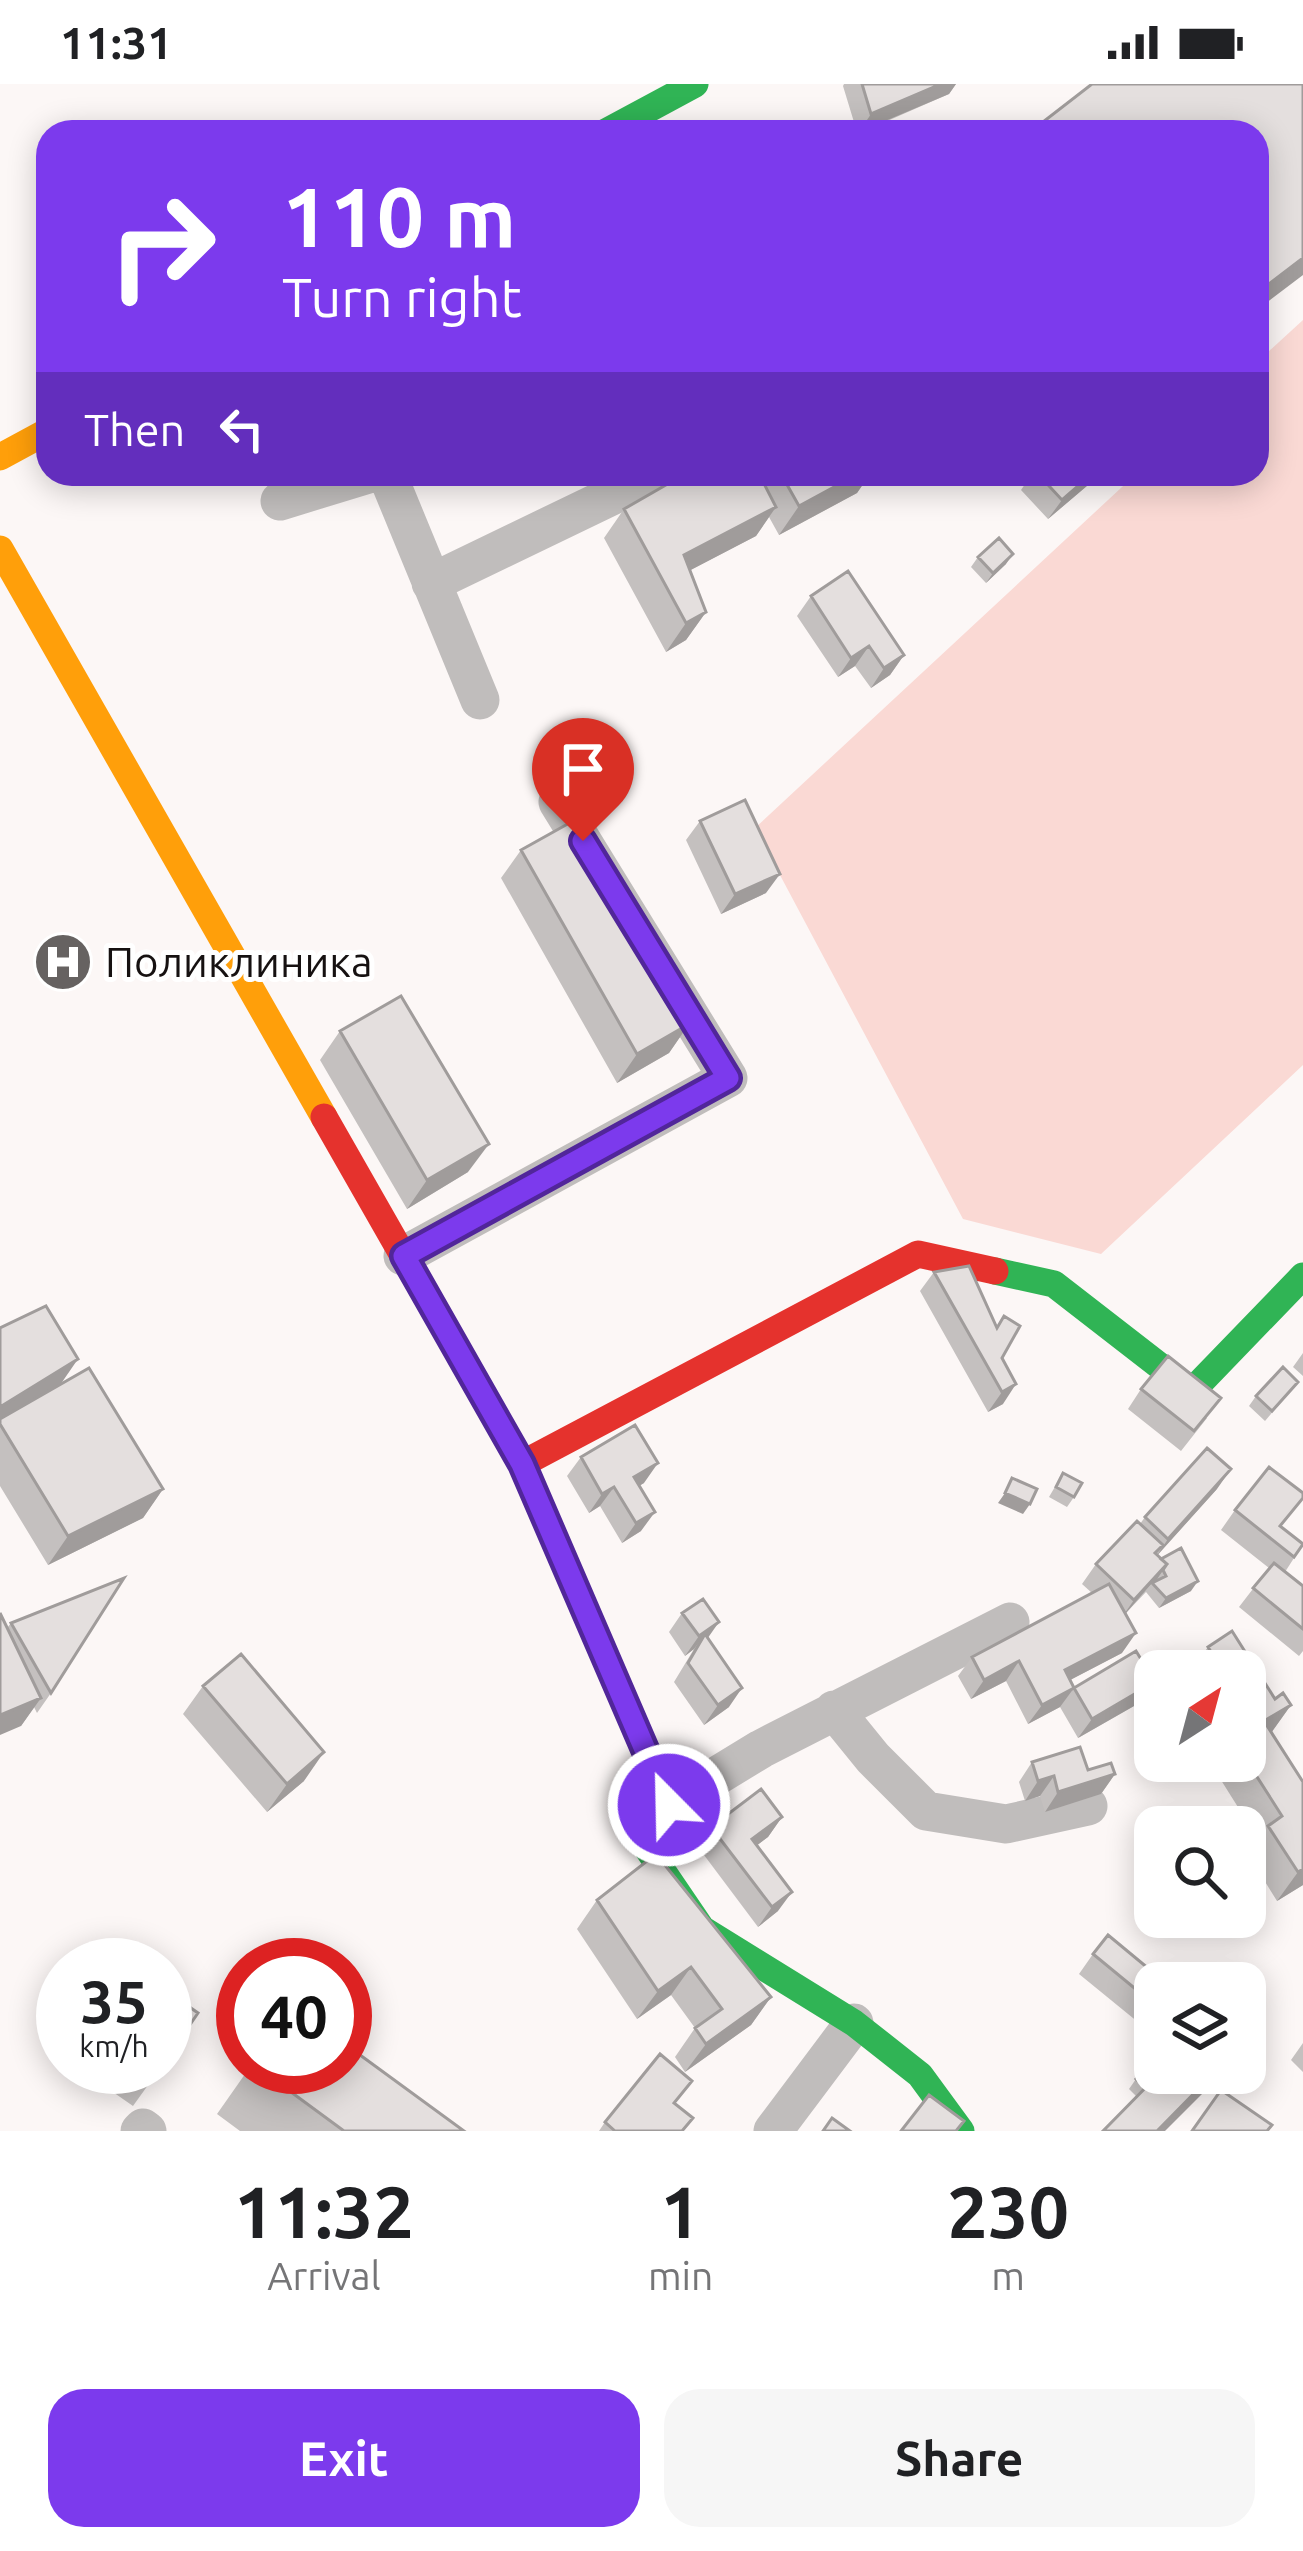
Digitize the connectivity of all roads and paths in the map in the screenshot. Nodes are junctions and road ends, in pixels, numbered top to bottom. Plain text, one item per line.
1 (695, 84) edge
2 (628, 120) edge
3 (36, 438) edge
4 (0, 457) edge
5 (329, 486) edge
6 (392, 486) edge
7 (632, 486) edge
8 (280, 501) dead end
9 (0, 548) edge
10 (431, 583) junction
11 (480, 700) dead end
12 (558, 802) dead end
13 (404, 1256) junction
14 (1303, 1276) edge
15 (522, 1464) junction
16 (1010, 1622) dead end
17 (834, 1710) junction
18 (669, 1805) junction
19 (1088, 1806) dead end
20 (854, 2023) junction
21 (772, 2131) edge
22 (961, 2131) edge

1 - 2 street
3 - 4 street
5 - 8 street
6 - 10 street
7 - 10 street
9 - 13 street
10 - 11 street
12 - 13 street
13 - 15 street
14 - 15 street
15 - 18 street
16 - 17 street
17 - 18 street
17 - 19 street
18 - 20 street
20 - 21 street
20 - 22 street

